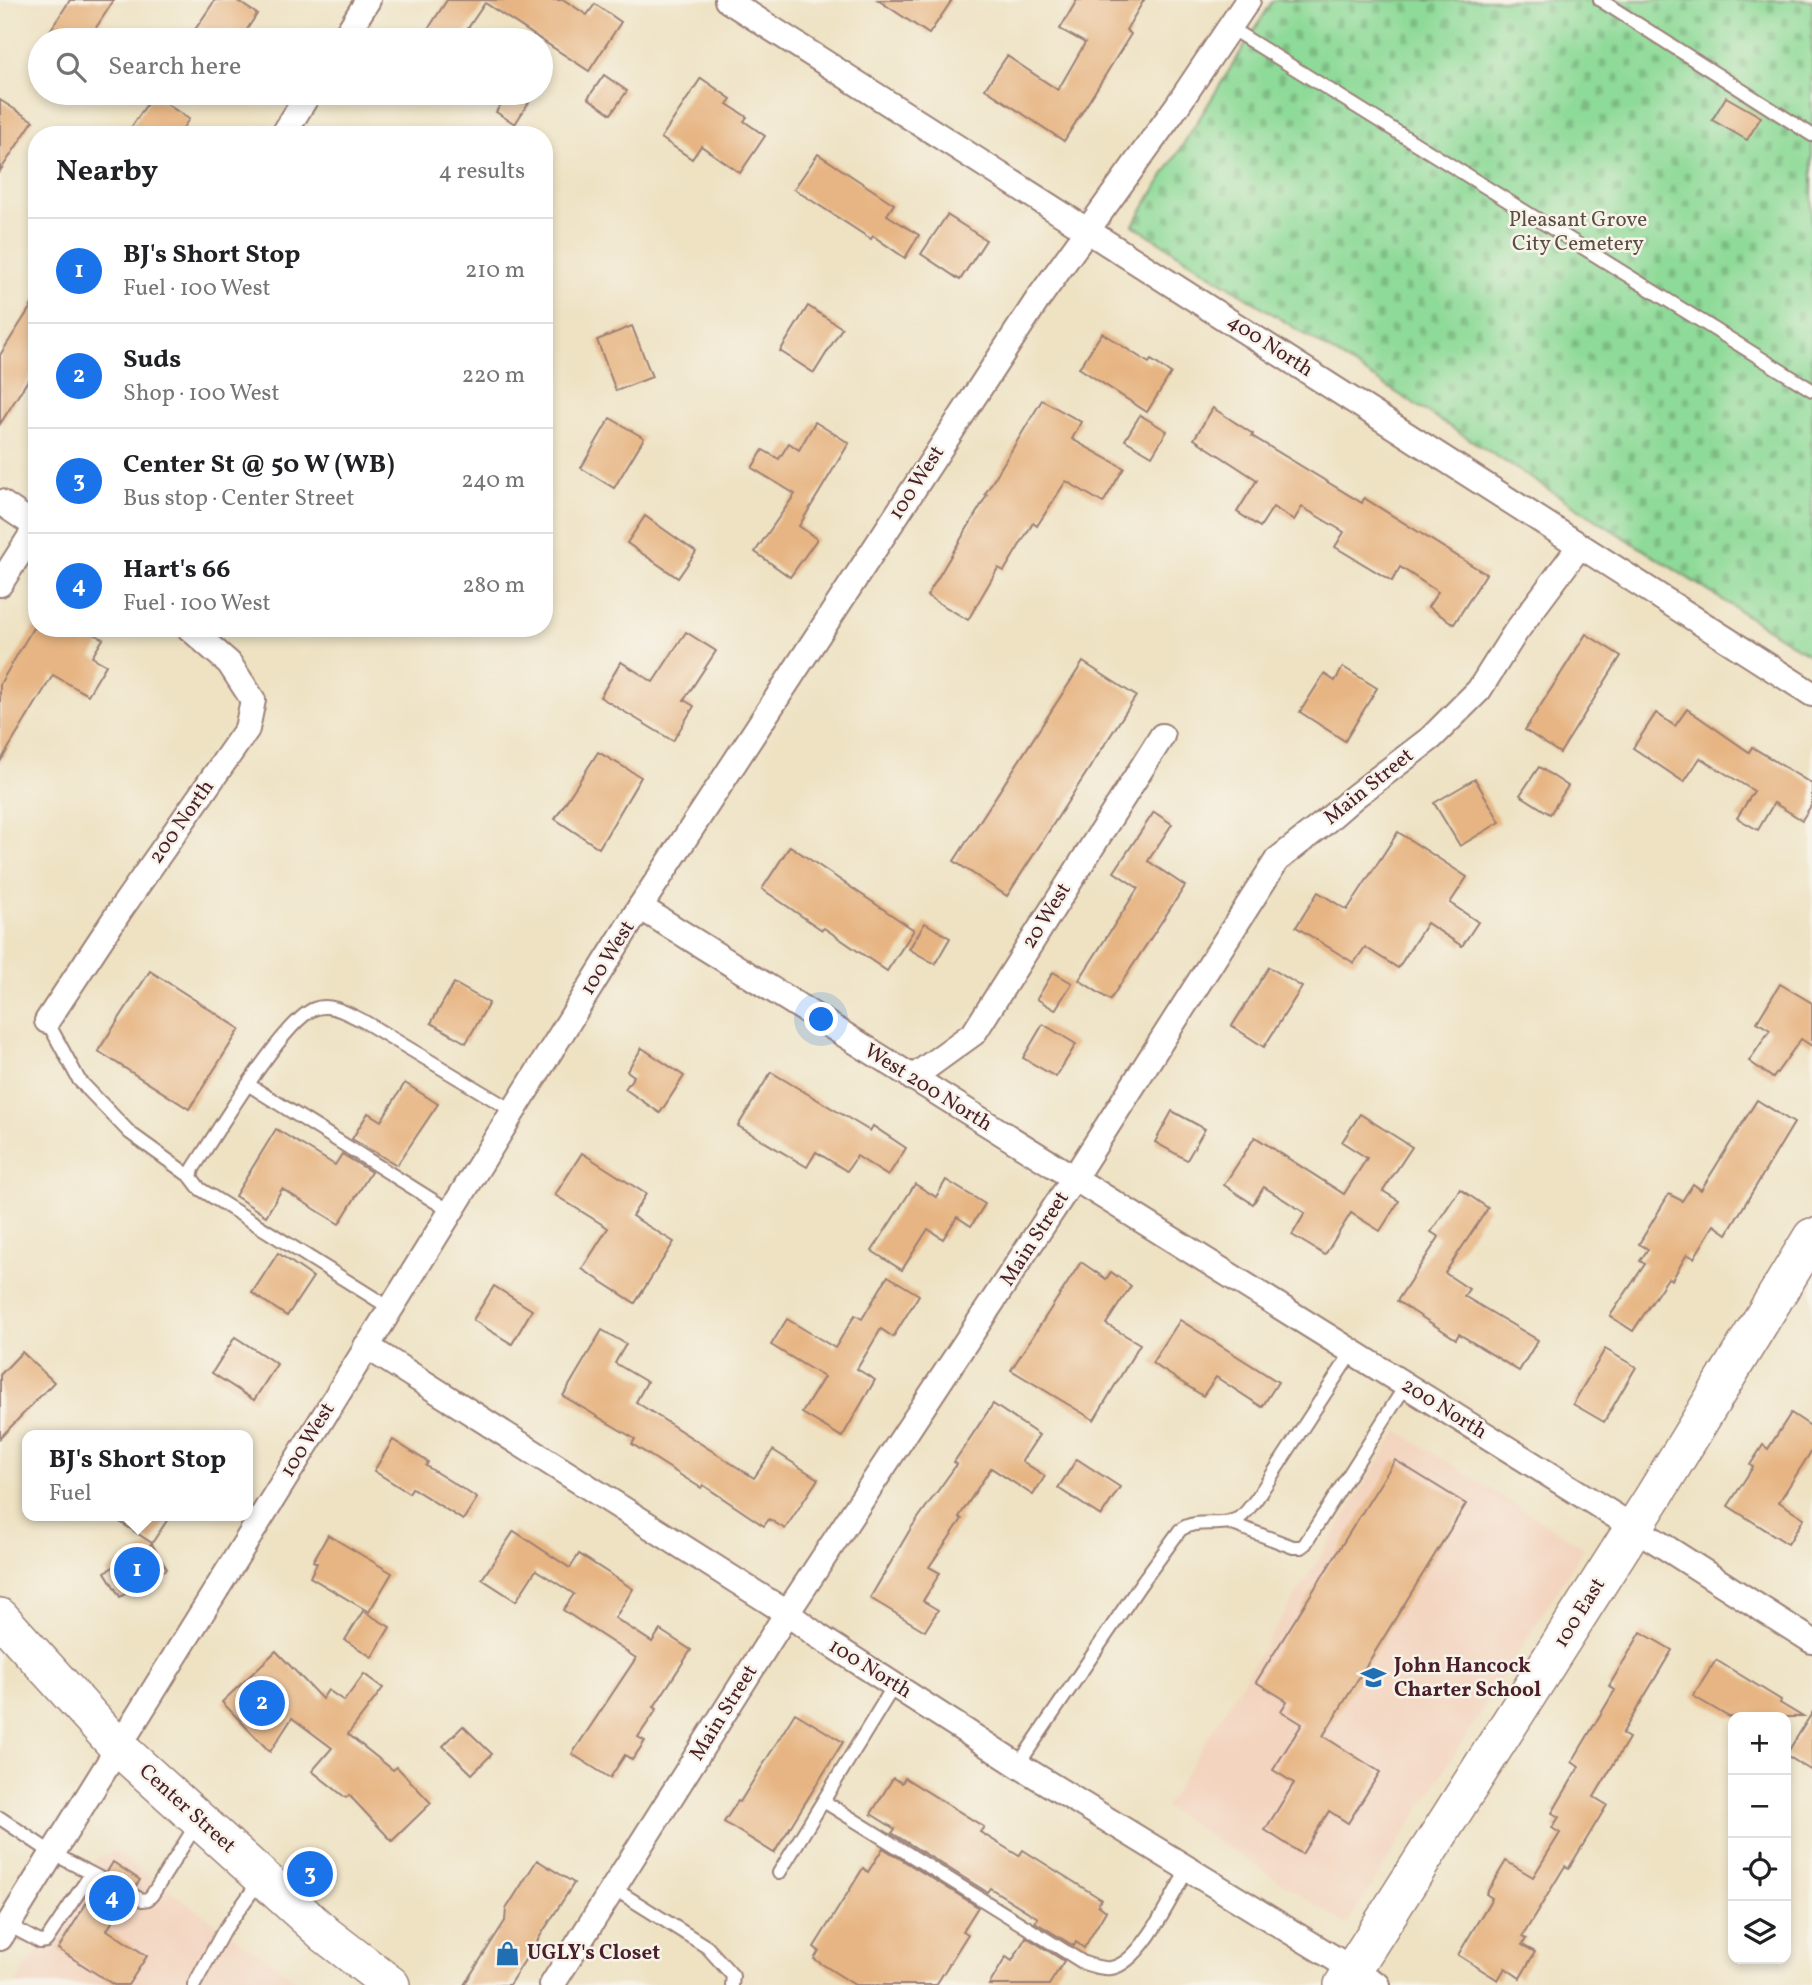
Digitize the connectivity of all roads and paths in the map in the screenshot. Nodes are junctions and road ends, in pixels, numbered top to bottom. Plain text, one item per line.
1 (368, 0) edge
2 (727, 0) edge
3 (1248, 0) edge
4 (1600, 0) edge
5 (350, 28) edge
6 (1230, 28) junction
7 (302, 105) edge
8 (289, 126) edge
9 (1812, 135) edge
10 (1088, 229) junction
11 (1812, 390) edge
12 (0, 502) edge
13 (28, 520) edge
14 (28, 540) edge
15 (1579, 547) junction
16 (0, 584) edge
17 (199, 637) edge
18 (1812, 694) edge
19 (1162, 736) dead end
20 (640, 907) junction
21 (47, 1021) joint
22 (912, 1078) junction
23 (249, 1085) junction
24 (513, 1111) junction
25 (191, 1177) junction
26 (1074, 1178) junction
27 (450, 1211) junction
28 (1812, 1237) edge
29 (390, 1308) junction
30 (366, 1346) junction
31 (1352, 1352) junction
32 (1406, 1385) junction
33 (1230, 1523) junction
34 (1633, 1527) junction
35 (787, 1613) junction
36 (0, 1617) edge
37 (1812, 1641) edge
38 (895, 1684) junction
39 (118, 1747) junction
40 (1018, 1765) junction
41 (825, 1802) junction
42 (0, 1818) edge
43 (200, 1819) junction
44 (52, 1853) junction
45 (1188, 1868) junction
46 (779, 1873) dead end
47 (91, 1874) junction
48 (262, 1877) junction
49 (612, 1888) junction
50 (4, 1931) edge
51 (1358, 1980) edge
52 (194, 1985) edge
53 (391, 1985) edge
54 (552, 1985) edge
55 (732, 1985) edge

1 - 5 street
2 - 10 street, 400 North
3 - 6 street, 100 West
4 - 9 lane
6 - 10 street, 100 West
6 - 11 lane
7 - 8 street
10 - 15 street, 400 North
10 - 20 street, 100 West
12 - 13 street
14 - 16 street
15 - 18 street, 400 North
15 - 26 street, Main Street
17 - 21 street, 200 North
19 - 22 street, 20 West
20 - 22 street, West 200 North
20 - 24 street, 100 West
21 - 25 lane
22 - 26 street, West 200 North
23 - 24 lane
23 - 25 lane
23 - 27 lane
24 - 27 street, 100 West
25 - 29 lane
26 - 31 street, 200 North
26 - 35 street, Main Street
27 - 29 street, 100 West
28 - 34 main road, 100 East
29 - 30 street, 100 West
30 - 35 street, 100 North
30 - 39 street, 100 West
31 - 32 street, 200 North
31 - 33 lane
32 - 33 lane
32 - 34 street, 200 North
33 - 40 lane
34 - 37 street, 200 North
34 - 51 main road, 100 East
35 - 38 street, 100 North
35 - 49 street, Main Street
36 - 39 main road, Center Street
38 - 40 street, 100 North
38 - 41 lane
39 - 43 main road, Center Street
39 - 44 street, 100 West
40 - 45 street, 100 North
41 - 45 lane
41 - 46 lane
42 - 44 lane
43 - 47 lane
43 - 48 main road, Center Street
44 - 47 lane
44 - 50 street, 100 West
45 - 51 street, 100 North
47 - 50 lane
48 - 52 lane
48 - 53 main road, Center Street
49 - 54 street, Main Street
49 - 55 lane

